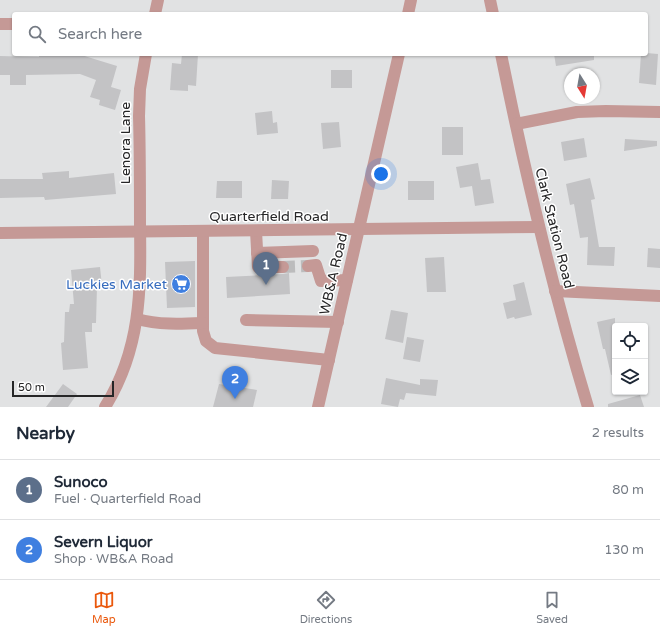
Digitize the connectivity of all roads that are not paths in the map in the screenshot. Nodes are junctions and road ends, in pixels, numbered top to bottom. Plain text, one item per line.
1 (158, 0) edge
2 (411, 0) edge
3 (490, 0) edge
4 (155, 12) edge
5 (408, 12) edge
6 (492, 12) edge
7 (0, 24) edge
8 (12, 24) edge
9 (146, 56) edge
10 (399, 56) edge
11 (501, 56) edge
12 (660, 112) edge
13 (516, 124) junction
14 (538, 227) junction
15 (306, 230) junction
16 (359, 230) junction
17 (203, 231) junction
18 (256, 231) junction
19 (140, 232) junction
20 (0, 233) edge
21 (313, 252) junction
22 (257, 253) junction
23 (283, 267) tunnel mouth
24 (347, 280) junction
25 (555, 291) junction
26 (660, 296) edge
27 (137, 319) junction
28 (246, 320) dead end
29 (203, 322) junction
30 (338, 322) junction
31 (329, 360) junction
32 (105, 407) edge
33 (318, 407) edge
34 (588, 407) edge

1 - 4 street
2 - 5 street
3 - 6 street
7 - 8 street
9 - 19 street, Lenora Lane
10 - 16 street, WB&A Road
11 - 13 street, Clark Station Road
12 - 13 street
13 - 14 street, Clark Station Road
14 - 16 street, Quarterfield Road
14 - 25 street, Clark Station Road
15 - 16 street, Quarterfield Road
15 - 18 street, Quarterfield Road
15 - 21 street
16 - 24 street, WB&A Road
17 - 18 street, Quarterfield Road
17 - 19 street, Quarterfield Road
17 - 29 street
18 - 22 street
19 - 20 street, Quarterfield Road
19 - 27 street, Lenora Lane
21 - 22 street
21 - 24 street
22 - 23 street
24 - 30 street, WB&A Road
25 - 26 street
25 - 34 street, Clark Station Road
27 - 29 street
27 - 32 street, Lenora Lane
28 - 30 street
29 - 31 street
30 - 31 street, WB&A Road
31 - 33 street, WB&A Road

